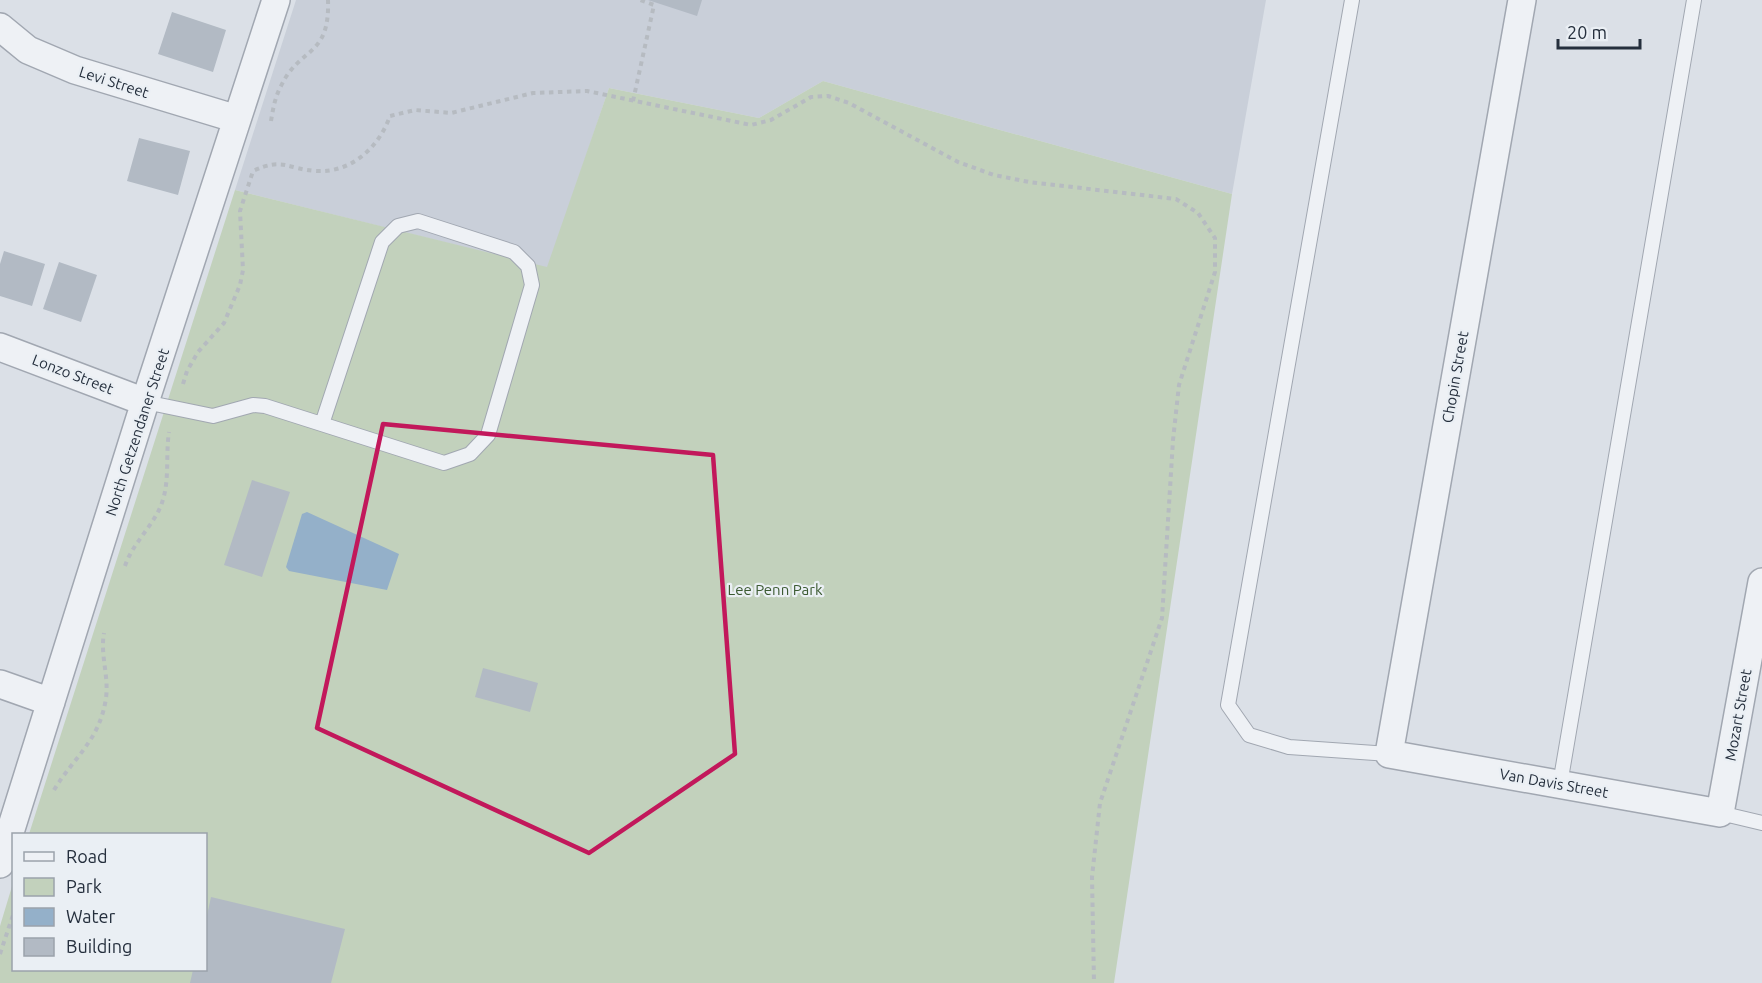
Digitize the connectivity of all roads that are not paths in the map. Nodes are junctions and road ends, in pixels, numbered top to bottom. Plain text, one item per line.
1 (276, 0) edge
2 (1352, 0) edge
3 (1522, 0) edge
4 (1694, 0) edge
5 (0, 27) edge
6 (237, 119) junction
7 (0, 346) edge
8 (146, 402) junction
9 (322, 424) junction
10 (1762, 582) edge
11 (0, 684) edge
12 (51, 702) junction
13 (1389, 754) junction
14 (1560, 784) junction
15 (1720, 813) junction
16 (1762, 823) edge
17 (0, 864) edge

1 - 6 street, North Getzendaner Street
2 - 13 lane
3 - 13 street, Chopin Street
4 - 14 lane
5 - 6 street, Levi Street
6 - 8 street, North Getzendaner Street
7 - 8 street, Lonzo Street
8 - 9 lane
8 - 12 street, North Getzendaner Street
9 - 9 lane
10 - 15 street, Mozart Street
11 - 12 street
12 - 17 street, North Getzendaner Street
13 - 14 street, Van Davis Street
14 - 15 street, Van Davis Street
15 - 16 lane

